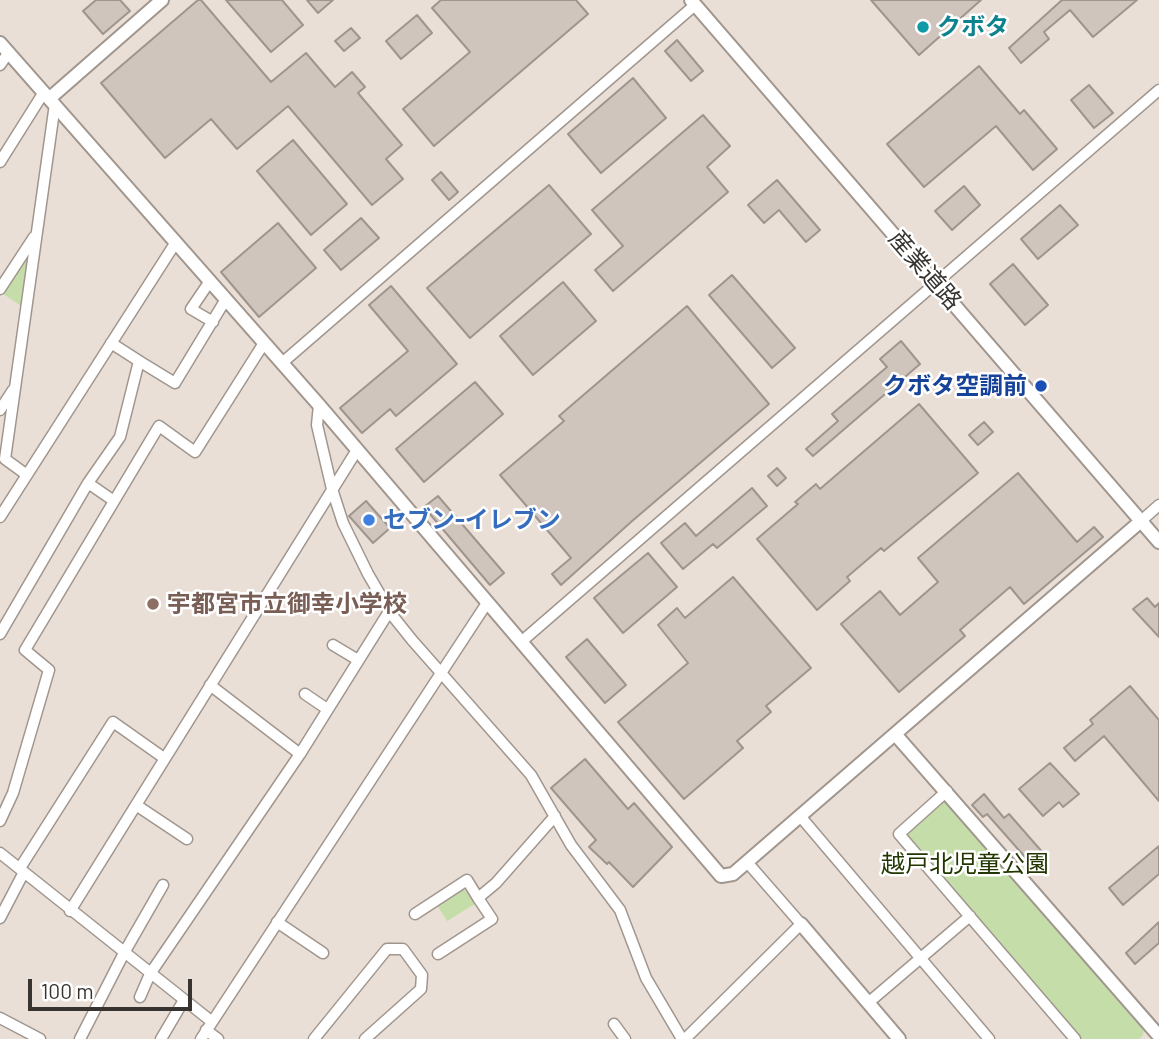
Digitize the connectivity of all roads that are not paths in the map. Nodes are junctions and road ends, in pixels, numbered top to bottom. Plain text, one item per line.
1 (162, 0) edge
2 (693, 2) edge
3 (4, 47) edge
4 (0, 65) edge
5 (1159, 90) edge
6 (50, 98) junction
7 (0, 162) edge
8 (36, 234) junction
9 (176, 242) junction
10 (210, 281) junction
11 (936, 282) junction
12 (0, 289) edge
13 (226, 299) junction
14 (213, 322) junction
15 (111, 343) junction
16 (264, 343) junction
17 (139, 361) junction
18 (282, 363) junction
19 (14, 388) junction
20 (319, 405) junction
21 (0, 410) edge
22 (357, 450) junction
23 (27, 475) junction
24 (88, 483) junction
25 (332, 489) junction
26 (114, 501) junction
27 (1159, 505) edge
28 (0, 517) edge
29 (1141, 521) junction
30 (1159, 542) edge
31 (487, 603) junction
32 (390, 610) junction
33 (0, 634) edge
34 (521, 642) junction
35 (333, 645) dead end
36 (358, 660) junction
37 (440, 674) junction
38 (210, 685) junction
39 (304, 694) dead end
40 (327, 709) junction
41 (895, 734) junction
42 (300, 754) junction
43 (164, 758) junction
44 (947, 791) junction
45 (136, 805) junction
46 (555, 816) junction
47 (800, 816) junction
48 (0, 821) edge
49 (187, 839) dead end
50 (0, 853) edge
51 (747, 862) junction
52 (22, 870) junction
53 (163, 885) dead end
54 (478, 898) junction
55 (70, 911) junction
56 (415, 914) dead end
57 (970, 916) junction
58 (0, 918) edge
59 (277, 922) junction
60 (801, 924) junction
61 (124, 953) junction
62 (323, 953) dead end
63 (438, 954) dead end
64 (921, 959) junction
65 (150, 974) junction
66 (140, 998) dead end
67 (184, 1000) junction
68 (868, 1003) junction
69 (0, 1018) edge
70 (614, 1024) dead end
71 (206, 1030) edge
72 (1159, 1038) edge
73 (40, 1039) edge
74 (80, 1039) edge
75 (161, 1039) edge
76 (218, 1039) edge
77 (314, 1039) edge
78 (365, 1039) edge
79 (625, 1039) edge
80 (683, 1039) edge
81 (899, 1039) edge
82 (989, 1039) edge
83 (1076, 1039) edge

1 - 6 street
2 - 11 street, 産業道路
2 - 18 street
3 - 4 street
3 - 6 street
5 - 11 street
6 - 7 street
6 - 8 street
6 - 9 street
8 - 12 street
8 - 19 street
9 - 10 street
9 - 15 street
10 - 13 street
10 - 14 street
11 - 29 street, 産業道路
11 - 34 street
13 - 14 street
13 - 16 street
14 - 17 street
15 - 17 street
15 - 23 street
16 - 18 street
16 - 26 street
17 - 24 street
18 - 20 street
19 - 21 street
19 - 23 street
20 - 22 street
20 - 25 street
22 - 25 street
22 - 31 street
23 - 28 street
24 - 26 street
24 - 33 street
25 - 32 street
25 - 38 street
26 - 48 street
27 - 29 street
29 - 30 street, 産業道路
29 - 41 street
31 - 34 street
31 - 37 street
32 - 36 street
32 - 37 street
34 - 51 street
35 - 36 street
36 - 40 street
37 - 46 street
37 - 59 street
38 - 42 street
38 - 43 street
39 - 40 street
40 - 42 street
41 - 44 street
41 - 47 street
42 - 65 street
43 - 45 street
43 - 52 street
44 - 57 street
44 - 72 street
45 - 49 street
45 - 55 street
46 - 54 street
46 - 80 street
47 - 51 street
47 - 64 street
50 - 52 street
51 - 60 street
52 - 55 street
52 - 58 street
53 - 61 street
54 - 56 street
54 - 63 street
55 - 61 street
57 - 64 street
57 - 83 street
59 - 62 street
59 - 71 street
60 - 68 street
60 - 80 street
61 - 65 street
61 - 74 street
64 - 68 street
64 - 82 street
65 - 66 street
65 - 67 street
67 - 71 street
67 - 75 street
68 - 81 street
69 - 73 street
70 - 79 street
71 - 76 street
77 - 78 street

